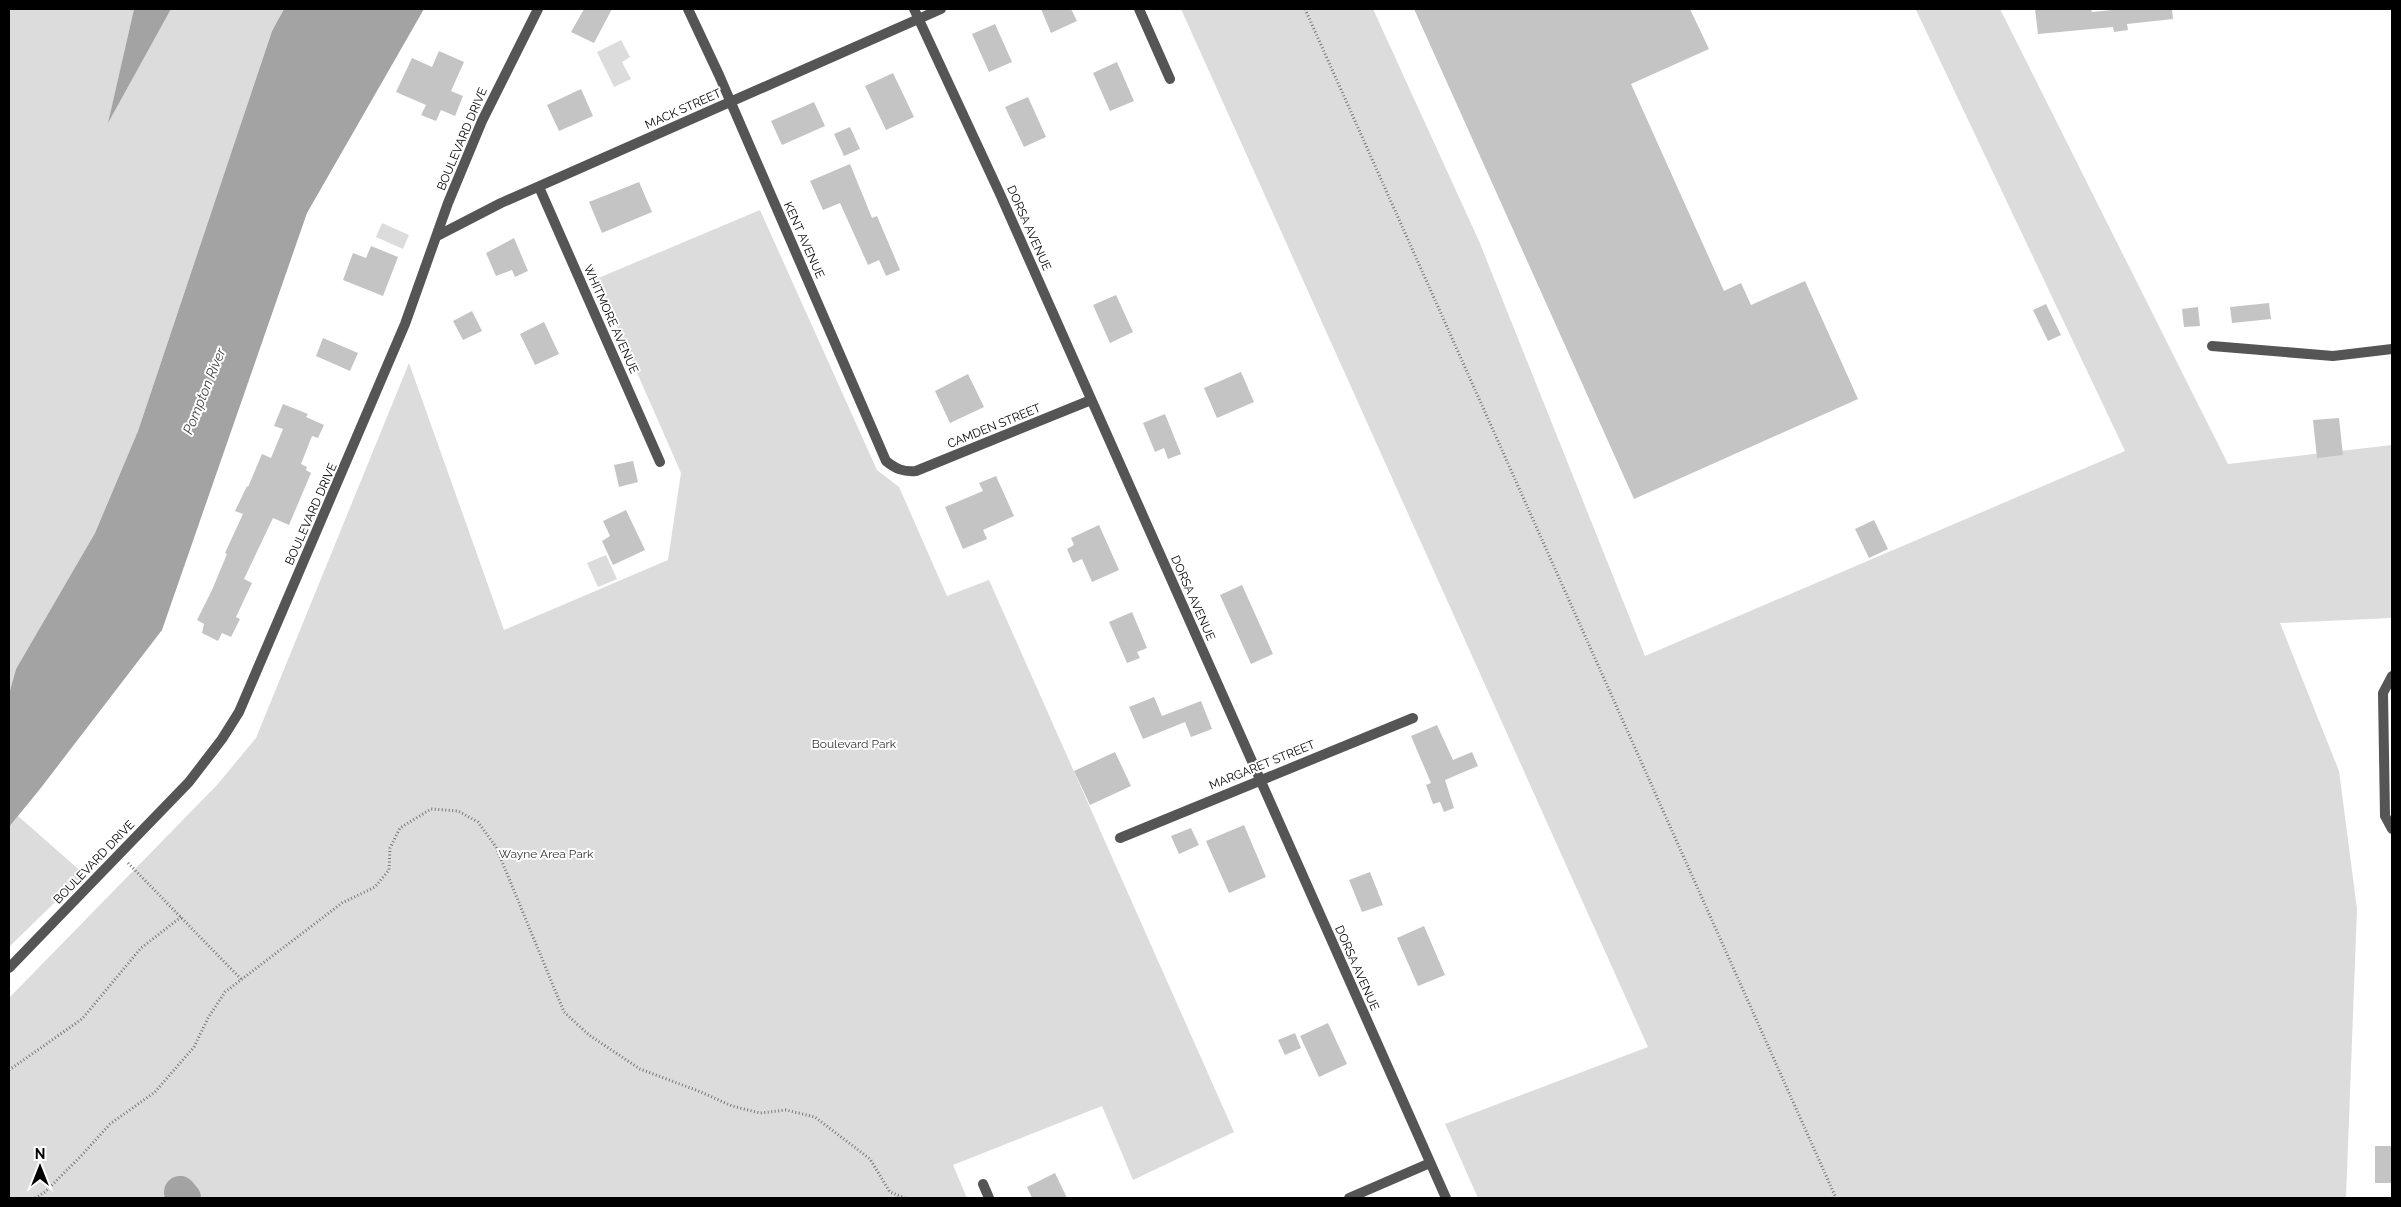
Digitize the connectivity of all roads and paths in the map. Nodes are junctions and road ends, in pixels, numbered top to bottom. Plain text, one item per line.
1 (538, 9) edge
2 (688, 9) edge
3 (941, 9) edge
4 (1139, 9) edge
5 (1305, 9) edge
6 (916, 14) edge
7 (1170, 79) dead end
8 (730, 102) junction
9 (539, 186) junction
10 (437, 236) junction
11 (2212, 346) dead end
12 (2392, 349) edge
13 (1091, 400) junction
14 (660, 462) dead end
15 (905, 472) joint
16 (2392, 676) edge
17 (1413, 718) dead end
18 (1261, 778) junction
19 (2392, 829) edge
20 (1120, 838) dead end
21 (119, 854) junction
22 (181, 917) junction
23 (9, 968) edge
24 (242, 979) junction
25 (9, 1070) edge
26 (1430, 1162) junction
27 (983, 1184) dead end
28 (35, 1198) edge
29 (905, 1198) edge
30 (989, 1198) edge
31 (1349, 1198) edge
32 (1446, 1198) edge
33 (1836, 1198) edge

1 - 10 street, BOULEVARD DRIVE
2 - 8 street, KENT AVENUE
3 - 6 street, MACK STREET
4 - 7 street
5 - 33 path
6 - 8 street, MACK STREET
6 - 13 street, DORSA AVENUE
8 - 9 street, MACK STREET
8 - 15 street, KENT AVENUE
9 - 10 street, MACK STREET
9 - 14 street, WHITMORE AVENUE
10 - 21 street, BOULEVARD DRIVE
11 - 12 street
13 - 15 street, CAMDEN STREET
13 - 18 street, DORSA AVENUE
16 - 19 street
17 - 18 street, MARGARET STREET
18 - 20 street, MARGARET STREET
18 - 26 street, DORSA AVENUE
21 - 22 path
21 - 23 street, BOULEVARD DRIVE
22 - 24 path
22 - 25 path
24 - 28 path
24 - 29 path
26 - 31 street
26 - 32 street, DORSA AVENUE
27 - 30 street

